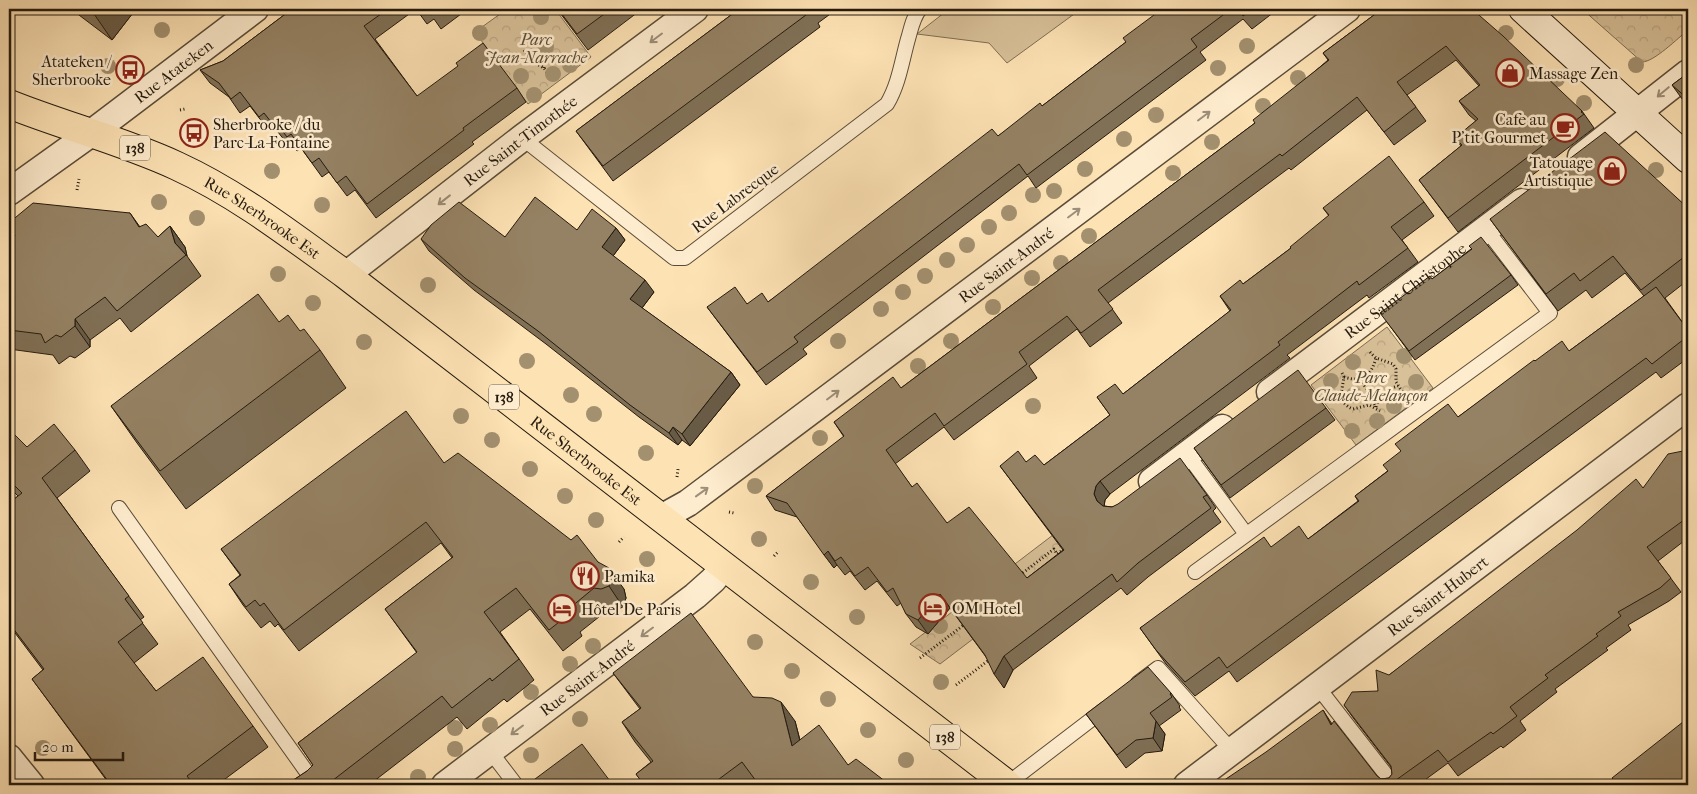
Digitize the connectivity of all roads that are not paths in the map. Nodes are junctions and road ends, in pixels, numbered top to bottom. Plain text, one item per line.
1 (255, 9) edge
2 (695, 9) edge
3 (920, 9) edge
4 (1347, 9) edge
5 (1523, 9) edge
6 (1688, 72) edge
7 (9, 104) edge
8 (1638, 112) junction
9 (90, 134) junction
10 (522, 138) junction
11 (1688, 159) edge
12 (1565, 169) edge
13 (1541, 187) edge
14 (11, 189) edge
15 (1486, 229) junction
16 (346, 275) junction
17 (1688, 406) edge
18 (1187, 454) junction
19 (1134, 494) edge
20 (119, 508) dead end
21 (661, 518) junction
22 (1246, 534) junction
23 (724, 567) junction
24 (1195, 572) dead end
25 (1317, 686) junction
26 (1128, 691) edge
27 (1113, 703) edge
28 (490, 751) junction
29 (1232, 751) junction
30 (9, 758) edge
31 (31, 785) edge
32 (316, 785) edge
33 (445, 785) edge
34 (516, 785) edge
35 (1007, 785) edge
36 (1187, 785) edge
37 (1394, 785) edge

1 - 9 street, Rue Atateken
2 -> 10 street, Rue Saint-Timothée
3 - 10 lane, Rue Labrecque
21 -> 4 street, Rue Saint-André
5 - 8 main road
6 -> 8 street
7 - 9 main road, Rue Sherbrooke Est / 138
8 - 11 main road
8 - 12 street
9 - 14 street, Rue Atateken
9 - 16 main road, Rue Sherbrooke Est / 138
10 -> 16 street, Rue Saint-Timothée
13 - 15 street, Rue Saint-Christophe
15 - 18 street, Rue Saint-Christophe
15 - 22 lane
16 - 21 main road, Rue Sherbrooke Est / 138
17 - 25 street, Rue Saint-Hubert
18 - 19 street, Rue Saint-Christophe
18 - 22 lane
20 - 32 lane
21 - 23 main road, Rue Sherbrooke Est / 138
22 - 24 lane
23 -> 28 street, Rue Saint-André
23 - 35 main road, Rue Sherbrooke Est / 138
25 - 29 street, Rue Saint-Hubert
25 - 37 lane
26 - 29 lane
27 - 35 lane
28 - 33 street, Rue Saint-André
28 - 34 lane
29 - 36 street, Rue Saint-Hubert
30 - 31 street

